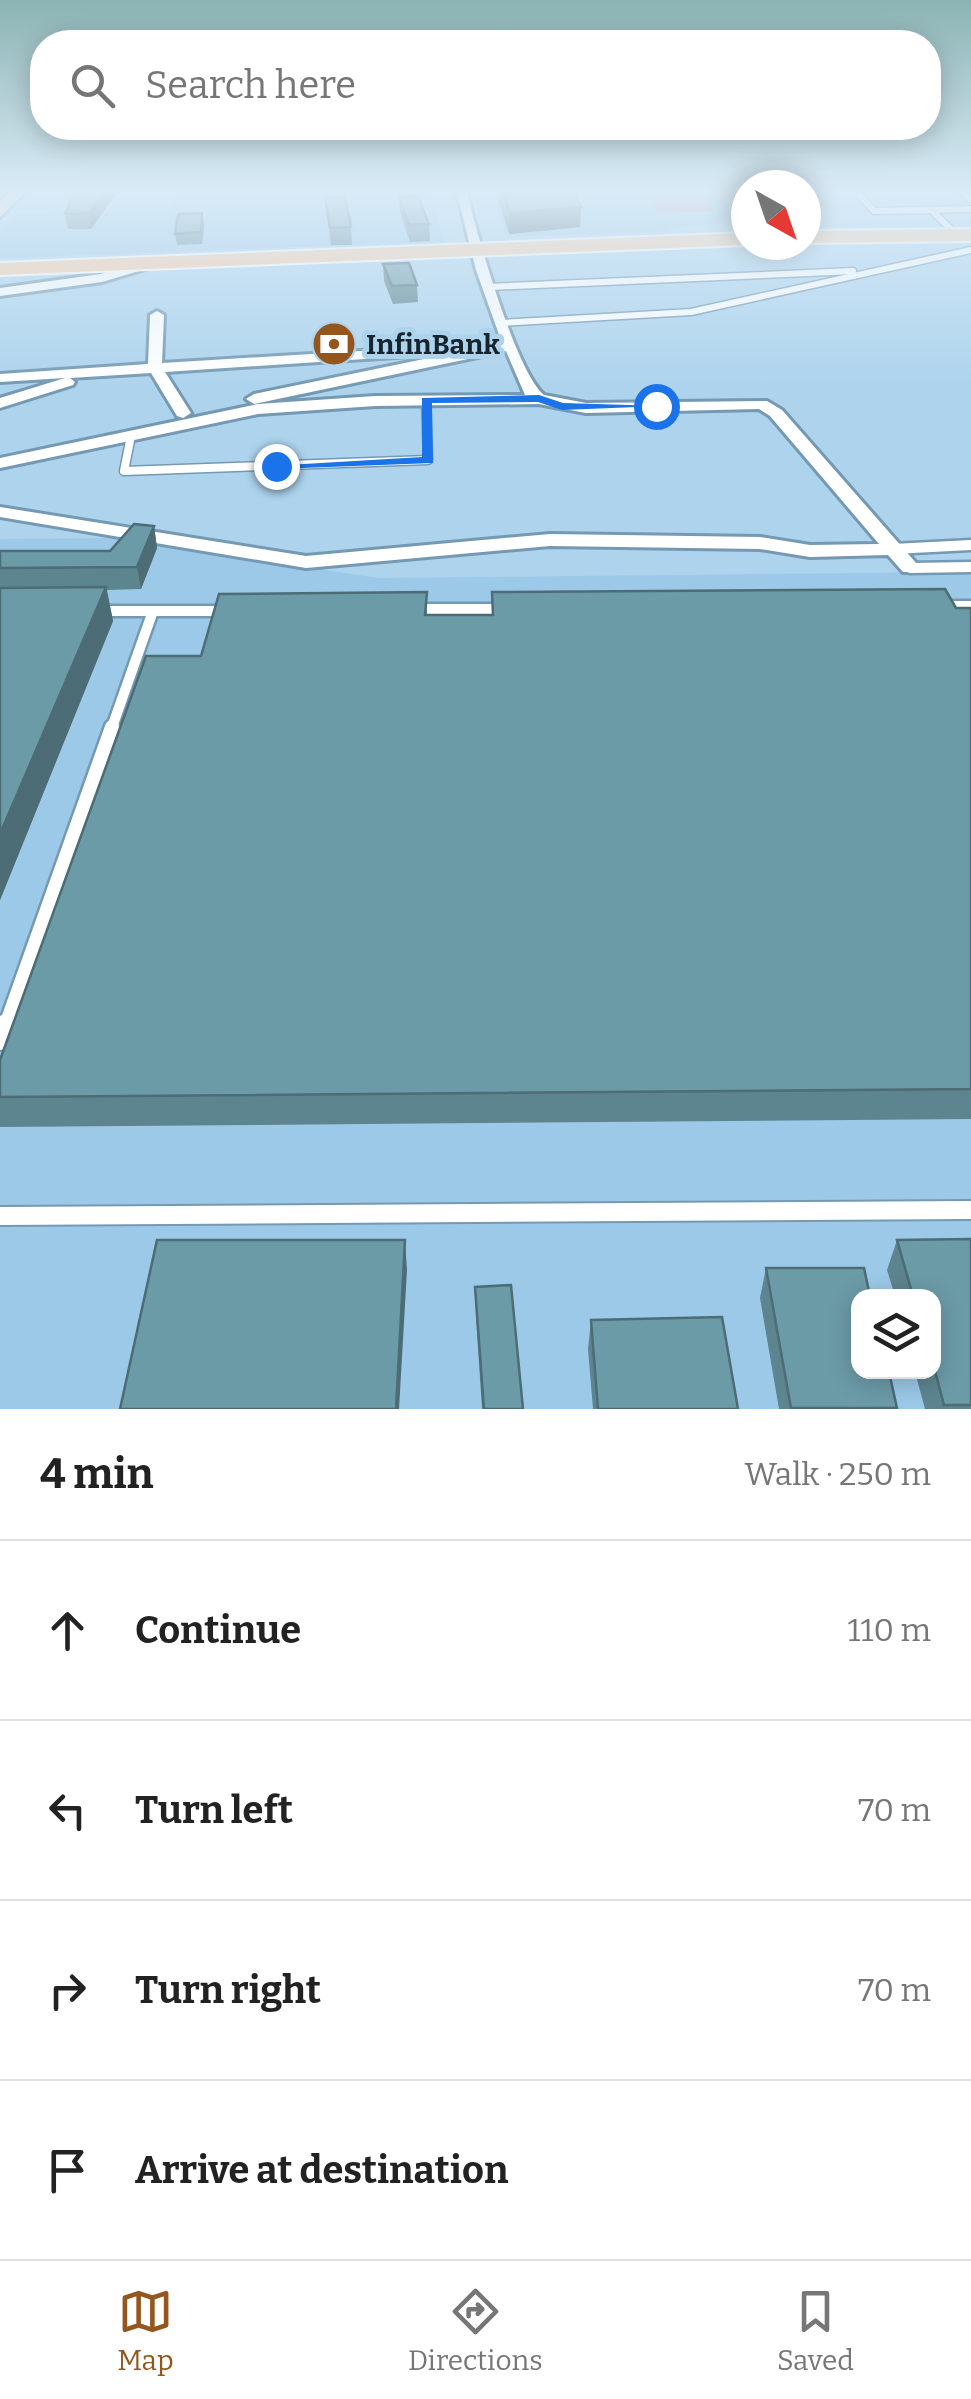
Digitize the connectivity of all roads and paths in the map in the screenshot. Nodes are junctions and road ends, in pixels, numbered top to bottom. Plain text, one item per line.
1 (230, 259) edge
2 (478, 259) edge
3 (933, 259) edge
4 (156, 262) junction
5 (0, 269) edge
6 (888, 269) junction
7 (488, 287) junction
8 (0, 292) edge
9 (158, 315) dead end
10 (500, 323) junction
11 (510, 346) junction
12 (155, 368) junction
13 (104, 371) junction
14 (0, 378) edge
15 (539, 399) junction
16 (426, 400) junction
17 (0, 403) edge
18 (184, 413) junction
19 (131, 436) junction
20 (0, 452) edge
21 (0, 463) edge
22 (0, 512) edge
23 (971, 545) edge
24 (893, 548) junction
25 (971, 566) edge
26 (910, 568) joint
27 (931, 606) edge
28 (971, 606) edge
29 (512, 609) edge
30 (233, 610) edge
31 (392, 610) edge
32 (153, 611) junction
33 (76, 612) edge
34 (0, 1041) edge
35 (971, 1210) edge
36 (0, 1216) edge

1 - 4 main road
2 - 7 street
3 - 6 lane
4 - 5 main road
4 - 8 street
6 - 7 lane
6 - 10 lane
7 - 10 street
9 - 12 street
10 - 11 street
11 - 12 street
11 - 15 street
11 - 18 street
12 - 13 street
12 - 18 street
13 - 14 street
13 - 17 street
15 - 16 street
15 - 24 street
16 - 19 street
16 - 19 lane
18 - 20 street
19 - 21 street
22 - 24 street
23 - 24 lane
24 - 26 street
25 - 26 lane
27 - 28 lane
29 - 31 lane
30 - 32 lane
32 - 33 lane
32 - 34 lane
35 - 36 lane

